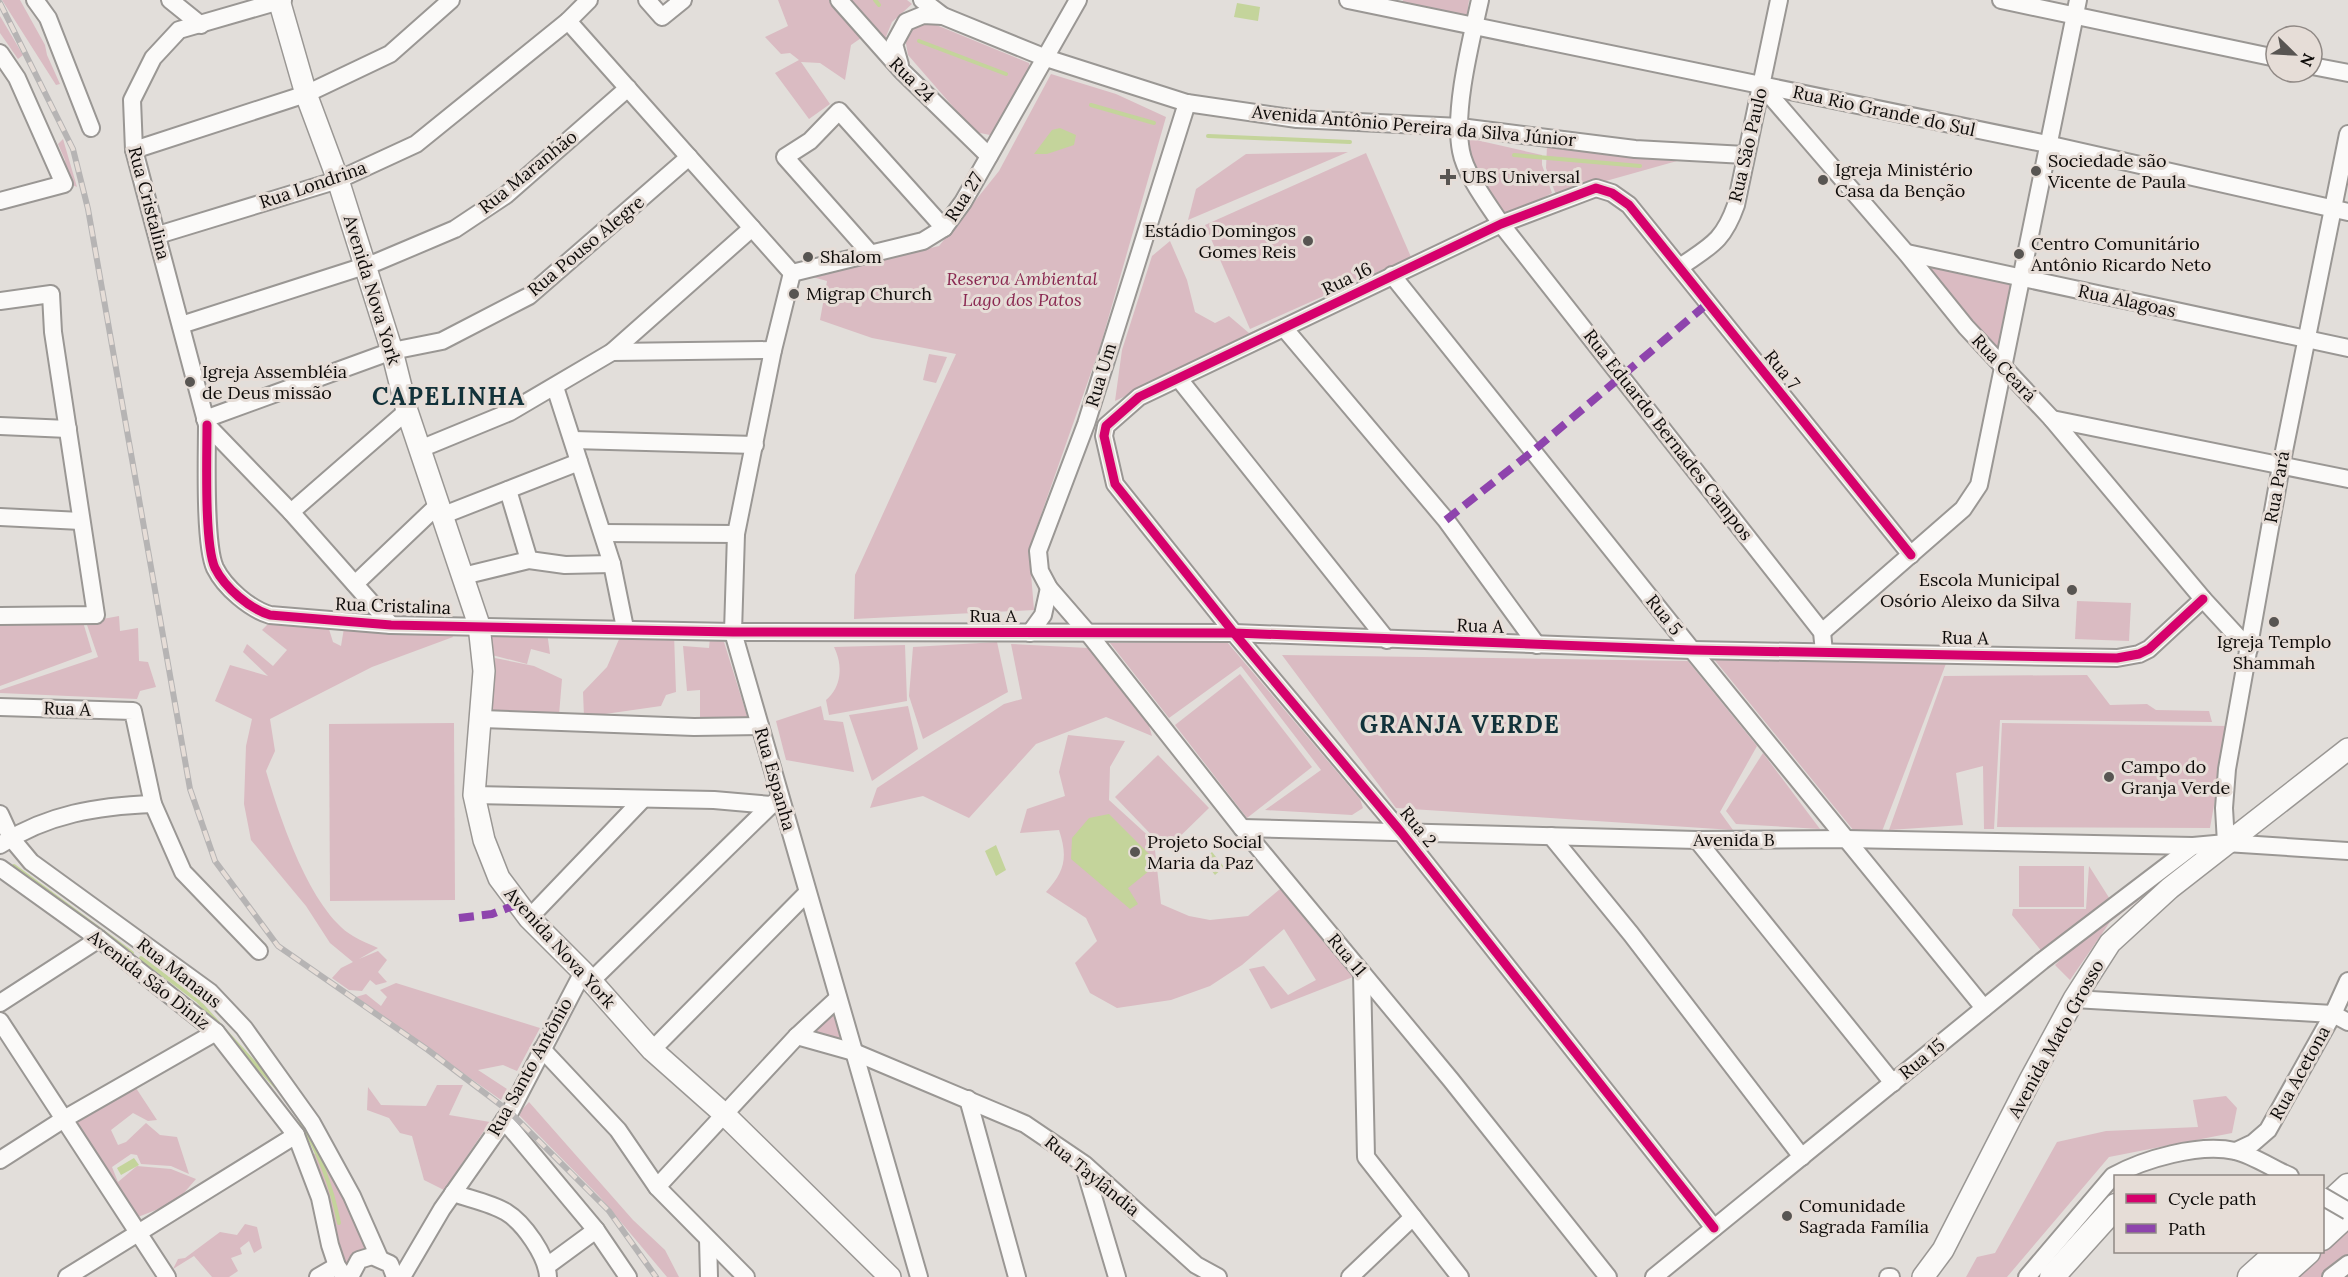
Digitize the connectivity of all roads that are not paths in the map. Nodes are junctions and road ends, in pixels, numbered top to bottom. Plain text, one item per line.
1 (35, 0) edge
2 (170, 0) edge
3 (281, 0) edge
4 (451, 0) edge
5 (589, 0) edge
6 (647, 0) edge
7 (683, 0) edge
8 (839, 0) edge
9 (922, 0) edge
10 (1078, 0) edge
11 (1348, 0) edge
12 (1480, 0) edge
13 (1779, 0) edge
14 (2001, 0) edge
15 (2077, 8) edge
16 (943, 16) junction
17 (568, 21) junction
18 (201, 25) junction
19 (1474, 26) junction
20 (0, 52) edge
21 (2264, 55) edge
22 (1046, 58) junction
23 (2324, 68) edge
24 (902, 71) junction
25 (2348, 73) edge
26 (1762, 86) junction
27 (628, 88) junction
28 (306, 94) junction
29 (1187, 103) junction
30 (1460, 127) junction
31 (91, 128) dead end
32 (2348, 134) edge
33 (2047, 144) junction
34 (134, 150) junction
35 (1745, 155) junction
36 (989, 156) junction
37 (689, 157) junction
38 (338, 180) junction
39 (0, 201) edge
40 (1629, 205) joint
41 (2341, 210) edge
42 (1501, 224) junction
43 (752, 228) junction
44 (944, 228) junction
45 (158, 235) junction
46 (870, 253) junction
47 (1906, 253) junction
48 (364, 266) junction
49 (1680, 267) junction
50 (792, 273) junction
51 (1392, 275) junction
52 (2021, 278) junction
53 (0, 301) edge
54 (181, 325) junction
55 (1284, 328) junction
56 (2306, 340) junction
57 (2348, 348) edge
58 (773, 350) junction
59 (392, 351) junction
60 (612, 352) junction
61 (2003, 368) junction
62 (1179, 379) junction
63 (555, 387) junction
64 (407, 411) junction
65 (2052, 419) junction
66 (206, 422) junction
67 (1086, 424) junction
68 (0, 426) edge
69 (1106, 426) junction
70 (68, 429) junction
71 (573, 440) junction
72 (755, 445) junction
73 (420, 449) junction
74 (579, 462) junction
75 (2281, 466) junction
76 (2348, 479) edge
77 (508, 490) junction
78 (440, 510) junction
79 (291, 513) junction
80 (0, 517) edge
81 (81, 521) junction
82 (603, 533) junction
83 (736, 534) junction
84 (1911, 555) junction
85 (529, 560) junction
86 (612, 564) junction
87 (463, 576) junction
88 (355, 584) junction
89 (1048, 588) junction
90 (2203, 599) junction
91 (0, 616) edge
92 (391, 625) junction
93 (479, 625) junction
94 (625, 628) junction
95 (733, 632) junction
96 (1822, 632) junction
97 (1029, 633) junction
98 (1088, 633) junction
99 (1234, 633) junction
100 (1387, 640) junction
101 (1537, 645) junction
102 (2249, 649) junction
103 (1692, 650) junction
104 (1824, 652) junction
105 (0, 707) edge
106 (482, 719) junction
107 (760, 726) junction
108 (2348, 749) edge
109 (474, 795) junction
110 (643, 799) junction
111 (775, 802) junction
112 (153, 804) junction
113 (0, 814) edge
114 (1242, 828) junction
115 (1401, 832) junction
116 (1551, 836) junction
117 (1846, 839) junction
118 (1697, 840) junction
119 (5, 842) edge
120 (2226, 843) junction
121 (2193, 846) junction
122 (2348, 851) edge
123 (0, 868) edge
124 (807, 893) junction
125 (529, 918) junction
126 (99, 939) junction
127 (259, 951) dead end
128 (1362, 973) junction
129 (586, 977) junction
130 (2348, 981) edge
131 (838, 998) junction
132 (2074, 999) junction
133 (0, 1003) edge
134 (1984, 1008) junction
135 (2333, 1014) junction
136 (0, 1021) edge
137 (2348, 1022) edge
138 (216, 1032) junction
139 (797, 1036) junction
140 (542, 1049) junction
141 (651, 1050) junction
142 (854, 1052) junction
143 (1893, 1083) junction
144 (968, 1099) junction
145 (723, 1113) junction
146 (64, 1119) junction
147 (504, 1120) junction
148 (296, 1135) junction
149 (2235, 1151) junction
150 (1802, 1157) junction
151 (0, 1160) edge
152 (1084, 1164) junction
153 (2114, 1175) edge
154 (2115, 1175) edge
155 (2288, 1175) edge
156 (2348, 1184) edge
157 (657, 1187) junction
158 (453, 1193) junction
159 (2324, 1194) edge
160 (2324, 1196) edge
161 (2114, 1207) edge
162 (2324, 1208) edge
163 (2348, 1212) edge
164 (1413, 1217) junction
165 (1714, 1228) junction
166 (596, 1230) junction
167 (138, 1232) junction
168 (2324, 1236) edge
169 (708, 1239) junction
170 (2276, 1253) edge
171 (2306, 1253) edge
172 (382, 1258) junction
173 (2348, 1264) edge
174 (413, 1267) edge
175 (341, 1271) edge
176 (548, 1272) edge
177 (1216, 1276) edge
178 (67, 1277) edge
179 (167, 1277) edge
180 (318, 1277) edge
181 (350, 1277) edge
182 (395, 1277) edge
183 (628, 1277) edge
184 (709, 1277) edge
185 (746, 1277) edge
186 (890, 1277) edge
187 (919, 1277) edge
188 (1017, 1277) edge
189 (1117, 1277) edge
190 (1350, 1277) edge
191 (1460, 1277) edge
192 (1608, 1277) edge
193 (1654, 1277) edge
194 (1923, 1277) edge
195 (2027, 1277) edge
196 (2052, 1277) edge
197 (2250, 1277) edge
198 (2280, 1277) edge
199 (2331, 1277) edge

1 - 31 street
2 - 18 street
3 - 18 street, Rua Cristalina
3 - 28 main road, Avenida Nova York
4 - 28 street
5 - 17 street
6 - 7 street
8 - 24 street, Rua 24
9 - 16 street, Avenida Antônio Pereira da Silva Júnior
10 - 22 street, Rua 27
11 - 19 street, Rua Rio Grande do Sul
12 - 19 street, Rua Eduardo Bernades Campos
13 - 26 street, Rua São Paulo
14 - 15 street
15 - 21 street
15 - 33 street
16 - 22 street, Avenida Antônio Pereira da Silva Júnior
16 - 24 street
17 - 27 street
17 - 38 street, Rua Londrina
18 - 34 street, Rua Cristalina
19 - 26 street, Rua Rio Grande do Sul
19 - 30 street, Rua Eduardo Bernades Campos
20 - 39 street
22 - 29 street, Avenida Antônio Pereira da Silva Júnior
22 - 36 street, Rua 27
23 - 25 street
24 - 36 street, Rua 24
26 - 33 street, Rua Rio Grande do Sul
26 - 35 street, Rua São Paulo
26 - 47 street, Rua Ceará
27 - 37 street
27 - 48 street, Rua Maranhão
28 - 34 street
28 - 38 main road, Avenida Nova York
29 - 30 street, Avenida Antônio Pereira da Silva Júnior
29 - 67 street, Rua Um
30 - 35 street, Avenida Antônio Pereira da Silva Júnior
30 - 42 street, Rua Eduardo Bernades Campos
32 - 41 street, Rua Pará
33 - 41 street, Rua Rio Grande do Sul
33 - 52 street
34 - 45 street, Rua Cristalina
35 - 49 street, Rua São Paulo
36 - 44 street, Rua 27
37 - 43 street
37 - 59 street, Rua Pouso Alegre
38 - 45 street, Rua Londrina
38 - 48 main road, Avenida Nova York
40 - 42 street, Rua 16
40 - 49 street, Rua 7
41 - 56 street, Rua Pará
42 - 51 street, Rua 16
42 - 96 street, Rua Eduardo Bernades Campos
43 - 50 street
43 - 60 street
44 - 46 street, Rua 27
44 - 46 street
45 - 54 street, Rua Cristalina
46 - 50 street, Rua 27
47 - 52 street, Rua Alagoas
47 - 61 street, Rua Ceará
48 - 54 street, Rua Maranhão
48 - 59 main road, Avenida Nova York
49 - 84 street, Rua 7
50 - 58 street, Rua Espanha
51 - 55 street, Rua 16
51 - 103 street, Rua 5
52 - 56 street, Rua Alagoas
52 - 61 street
53 - 70 street
54 - 66 street, Rua Cristalina
55 - 62 street, Rua 16
55 - 101 street
56 - 57 street, Rua Alagoas
56 - 75 street, Rua Pará
58 - 60 street
58 - 72 street, Rua Espanha
59 - 64 main road, Avenida Nova York
59 - 66 street, Rua Pouso Alegre
60 - 63 street
61 - 65 street, Rua Ceará
61 - 84 street
62 - 69 street, Rua 16
62 - 100 street
63 - 71 street
63 - 73 street
64 - 73 main road, Avenida Nova York
64 - 79 street
65 - 75 street
65 - 90 street, Rua Ceará
66 - 79 street
66 - 92 street, Rua Cristalina
67 - 69 street
67 - 89 street, Rua Um
68 - 70 street
69 - 99 street, Rua 2
70 - 81 street
71 - 72 street
71 - 74 street
72 - 83 street, Rua Espanha
73 - 78 main road, Avenida Nova York
74 - 77 street
74 - 82 street
75 - 76 street
75 - 102 street, Rua Pará
77 - 78 street
77 - 85 street
78 - 87 main road, Avenida Nova York
78 - 88 street
79 - 88 street
80 - 81 street
81 - 91 street
82 - 83 street
82 - 86 street
83 - 95 street, Rua Espanha
84 - 96 street
85 - 86 street
85 - 87 street
86 - 94 street
87 - 93 main road, Avenida Nova York
88 - 92 street
89 - 97 street
89 - 98 street, Rua Um
90 - 102 street, Rua Ceará
90 - 104 street, Rua A
92 - 93 street, Rua Cristalina
93 - 94 street, Rua Cristalina
93 - 106 main road, Avenida Nova York
94 - 95 street, Rua Cristalina
95 - 97 street, Rua A
95 - 107 street, Rua Espanha
96 - 104 street
97 - 98 street, Rua A
98 - 99 street, Rua A
98 - 114 street, Rua 11
99 - 100 street, Rua A
99 - 115 street, Rua 2
100 - 101 street, Rua A
101 - 103 street, Rua A
102 - 120 street, Rua Pará
103 - 104 street, Rua A
103 - 117 street, Rua 5
105 - 112 street, Rua A
106 - 107 street
106 - 109 main road, Avenida Nova York
107 - 111 street, Rua Espanha
108 - 120 main road, Avenida Mato Grosso
109 - 110 street
109 - 125 main road, Avenida Nova York
110 - 111 street
110 - 125 street
111 - 124 street, Rua Espanha
111 - 129 street, Rua Santo Antônio
112 - 119 street
112 - 127 street
113 - 119 street, Rua Manaus
114 - 115 street, Avenida B
114 - 128 street, Rua 11
115 - 116 street, Avenida B
115 - 165 street, Rua 2
116 - 118 street, Avenida B
116 - 150 street
117 - 118 street, Avenida B
117 - 121 street, Avenida B
117 - 134 street, Rua 5
118 - 143 street
119 - 172 street, Rua Manaus
120 - 121 street, Avenida B
120 - 122 street, Avenida B
120 - 132 main road, Avenida Mato Grosso
121 - 134 street, Rua 15
123 - 126 street, Avenida São Diniz
124 - 131 street, Rua Espanha
124 - 141 street
125 - 129 main road, Avenida Nova York
126 - 133 street
126 - 138 street, Avenida São Diniz
128 - 164 street
128 - 192 street, Rua 11
129 - 140 street, Rua Santo Antônio
129 - 141 main road, Avenida Nova York
130 - 135 street, Rua Acetona
131 - 139 street
131 - 142 street, Rua Espanha
132 - 135 street
132 - 194 main road, Avenida Mato Grosso
134 - 143 street, Rua 15
135 - 137 street
135 - 149 street, Rua Acetona
136 - 146 street
138 - 146 street
138 - 148 street, Avenida São Diniz
139 - 142 street, Rua Taylândia
139 - 145 street
140 - 147 street, Rua Santo Antônio
140 - 157 street
141 - 145 main road, Avenida Nova York
142 - 144 street, Rua Taylândia
142 - 187 street, Rua Espanha
143 - 150 street, Rua 15
144 - 152 street, Rua Taylândia
144 - 188 street
145 - 157 street
145 - 186 main road, Avenida Nova York
146 - 151 street
146 - 167 street
147 - 158 street, Rua Santo Antônio
147 - 166 street
148 - 167 street
148 - 175 street, Avenida São Diniz
149 - 154 street
149 - 155 street
150 - 165 street, Rua 15
152 - 177 street, Rua Taylândia
152 - 189 street
153 - 195 street
156 - 159 highway
156 - 162 highway
157 - 169 street
158 - 174 street, Rua Santo Antônio
158 - 176 street
160 - 163 street, bridge
161 - 196 highway
163 - 168 highway
164 - 190 street
164 - 191 street
165 - 193 street, Rua 15
166 - 176 street
166 - 183 street
167 - 178 street
167 - 179 street
169 - 184 street
169 - 185 street
170 - 197 highway
171 - 198 highway
172 - 174 street, Rua Santo Antônio
172 - 181 street, Rua Santo Antônio
172 - 182 street, Rua Manaus
173 - 199 street
175 - 180 street

